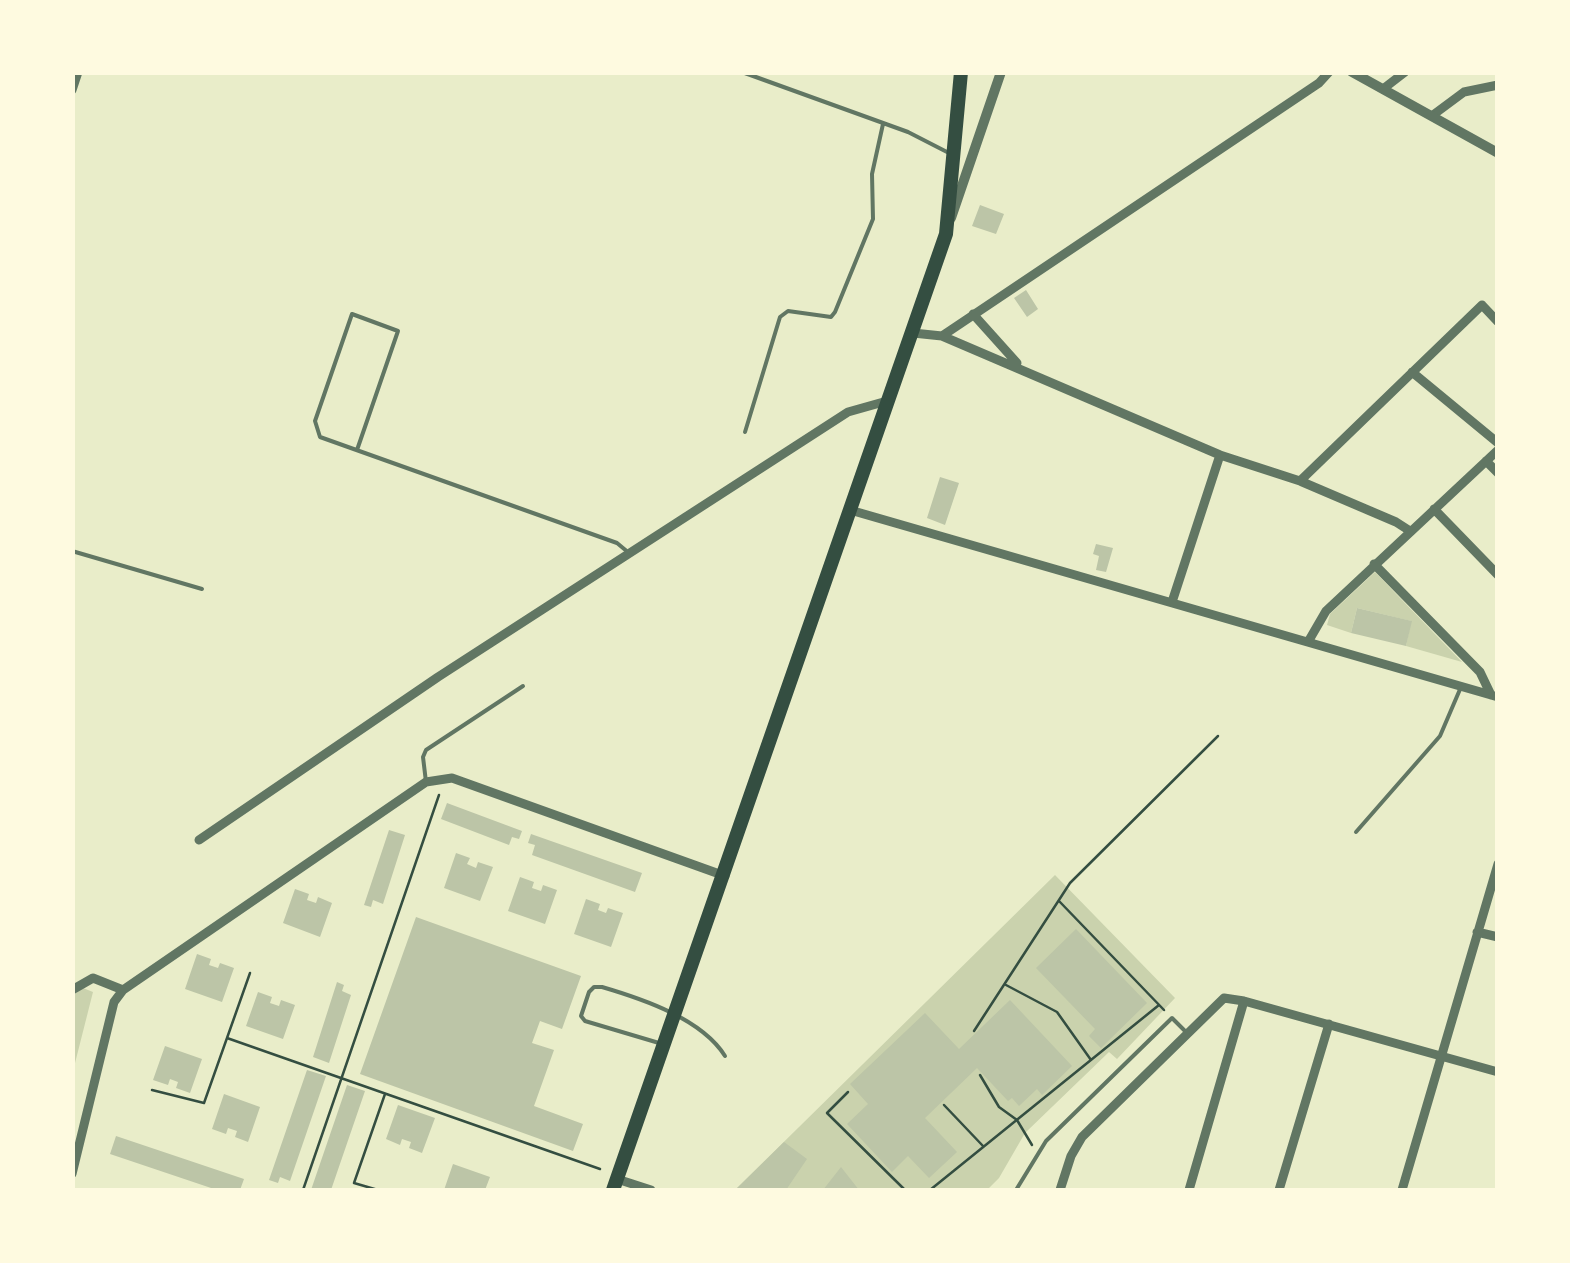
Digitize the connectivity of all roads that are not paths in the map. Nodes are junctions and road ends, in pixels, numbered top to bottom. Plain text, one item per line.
1 (78, 72) edge
2 (742, 72) edge
3 (962, 72) edge
4 (1001, 72) edge
5 (1328, 72) edge
6 (1352, 72) edge
7 (1405, 72) edge
8 (1498, 85) edge
9 (1383, 89) junction
10 (72, 90) edge
11 (1433, 115) junction
12 (884, 124) junction
13 (1498, 153) edge
14 (954, 155) junction
15 (946, 234) junction
16 (974, 314) junction
17 (1498, 322) edge
18 (913, 333) junction
19 (942, 336) junction
20 (1022, 368) junction
21 (1412, 372) junction
22 (887, 401) junction
23 (745, 432) dead end
24 (1498, 447) edge
25 (357, 450) junction
26 (1220, 454) junction
27 (1486, 460) junction
28 (1498, 473) edge
29 (1300, 481) junction
30 (1434, 509) junction
31 (850, 510) junction
32 (1410, 531) junction
33 (72, 551) edge
34 (629, 553) junction
35 (1374, 564) junction
36 (1498, 575) edge
37 (202, 589) dead end
38 (1172, 602) junction
39 (1308, 642) junction
40 (523, 686) dead end
41 (1461, 687) junction
42 (1494, 696) edge
43 (426, 782) junction
44 (1356, 832) dead end
45 (199, 840) dead end
46 (1498, 864) edge
47 (725, 876) junction
48 (1477, 932) junction
49 (1498, 937) edge
50 (72, 990) edge
51 (123, 990) junction
52 (1244, 1001) junction
53 (674, 1017) junction
54 (1329, 1024) junction
55 (1187, 1033) junction
56 (665, 1045) junction
57 (1442, 1055) junction
58 (725, 1056) dead end
59 (1498, 1072) edge
60 (72, 1174) edge
61 (615, 1185) edge
62 (651, 1190) edge
63 (1016, 1190) edge
64 (1060, 1190) edge
65 (1189, 1190) edge
66 (1280, 1190) edge
67 (1402, 1190) edge

1 - 10 street
2 - 12 lane
3 - 14 main road
4 - 15 street
5 - 16 street
6 - 9 street
7 - 9 street
8 - 11 street
9 - 11 street
11 - 13 street
12 - 14 lane
12 - 23 lane
14 - 15 main road
15 - 18 main road
16 - 19 street
16 - 20 street
17 - 21 street
18 - 19 street
18 - 22 main road
19 - 20 street
20 - 26 street
21 - 24 street
21 - 29 street
22 - 31 main road
22 - 34 street
24 - 27 street
25 - 25 lane
25 - 34 lane
26 - 29 street
26 - 38 street
27 - 28 street
27 - 30 street
29 - 32 street
30 - 32 street
30 - 36 street
31 - 38 street
31 - 47 main road
32 - 35 street
33 - 37 lane
34 - 45 street
35 - 39 street
35 - 42 street
38 - 39 street
39 - 41 street
40 - 43 lane
41 - 42 street
41 - 44 lane
43 - 47 street
43 - 51 street
46 - 48 street
47 - 53 main road
48 - 49 street
48 - 57 street
50 - 51 street
51 - 60 street
52 - 54 street
52 - 55 street
52 - 65 street
53 - 56 main road
53 - 56 lane
53 - 58 lane
54 - 57 street
54 - 66 street
55 - 63 lane
55 - 64 street
56 - 61 main road
57 - 59 street
57 - 67 street
61 - 62 street

